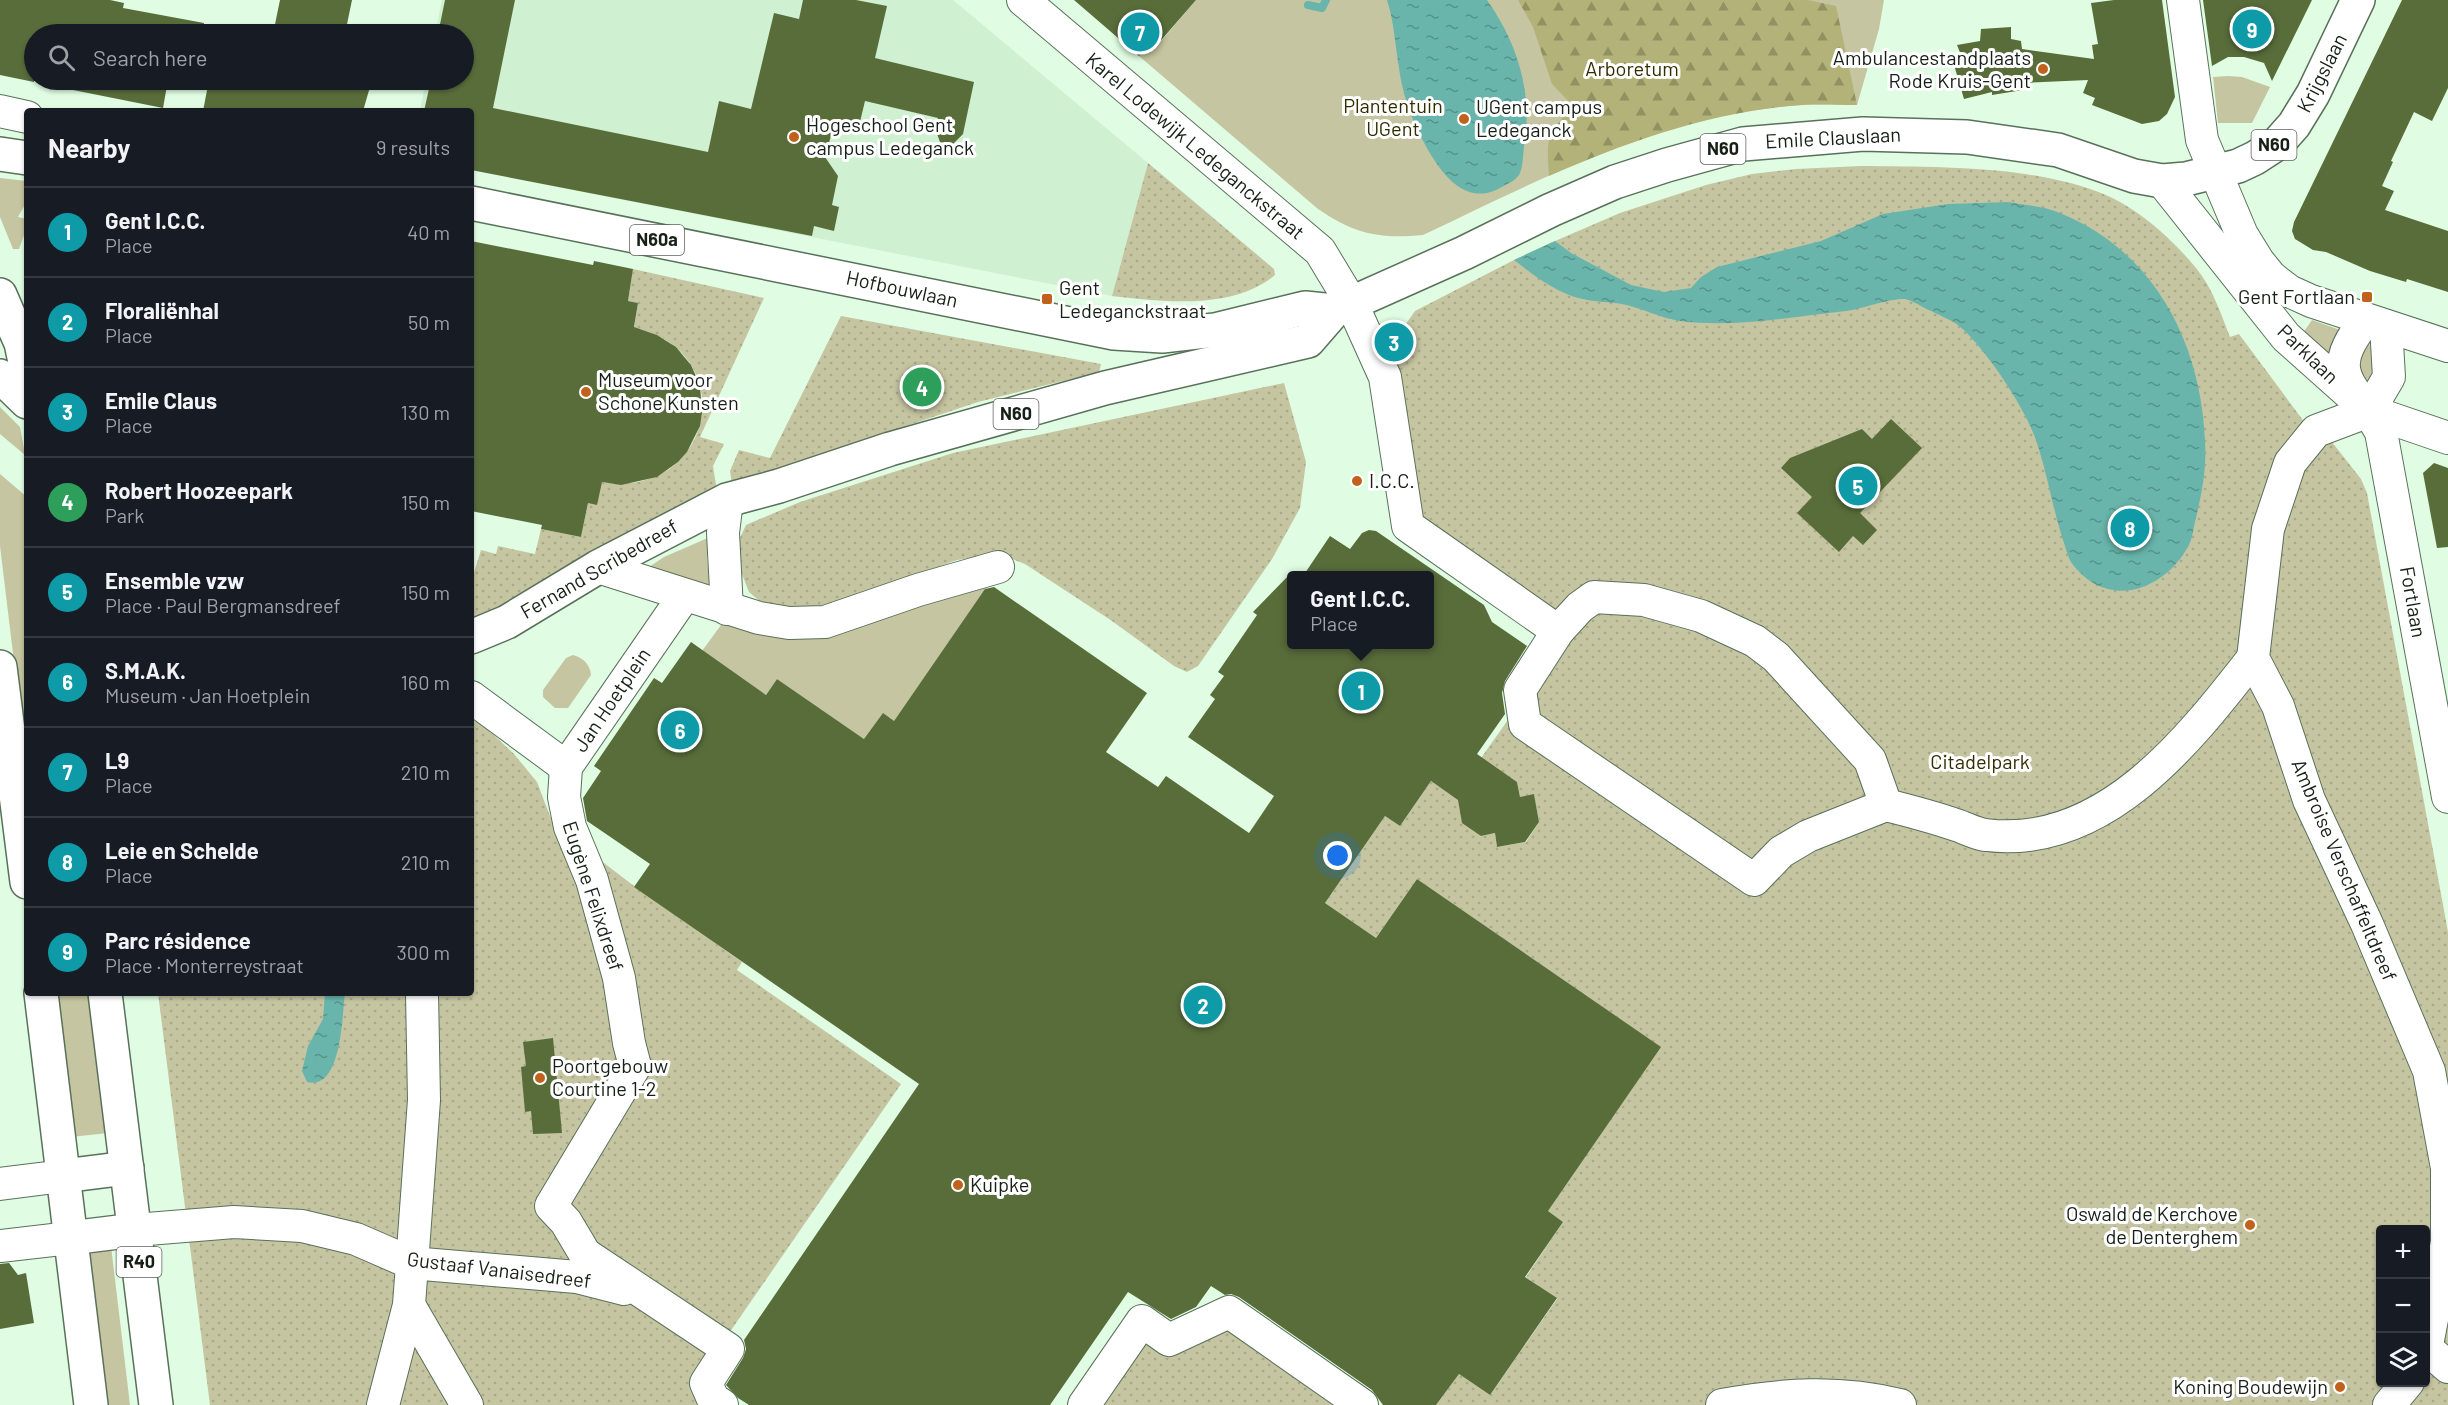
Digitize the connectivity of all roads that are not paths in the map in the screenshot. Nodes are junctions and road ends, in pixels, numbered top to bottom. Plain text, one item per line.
1 (1023, 0) edge
2 (2183, 0) edge
3 (2358, 0) edge
4 (0, 111) edge
5 (24, 116) edge
6 (0, 154) edge
7 (24, 158) edge
8 (2215, 173) junction
9 (2162, 181) junction
10 (474, 204) edge
11 (0, 295) edge
12 (1343, 308) junction
13 (2376, 323) junction
14 (2448, 346) edge
15 (24, 357) edge
16 (0, 376) edge
17 (24, 399) edge
18 (2369, 411) junction
19 (2448, 438) edge
20 (727, 500) junction
21 (598, 567) junction
22 (998, 567) dead end
23 (684, 596) junction
24 (727, 609) junction
25 (1558, 631) junction
26 (474, 636) edge
27 (2253, 658) junction
28 (0, 667) edge
29 (474, 699) edge
30 (566, 767) junction
31 (8, 793) edge
32 (2448, 797) edge
33 (1886, 805) junction
34 (24, 868) edge
35 (41, 996) edge
36 (105, 996) edge
37 (422, 996) edge
38 (127, 1168) junction
39 (63, 1176) junction
40 (0, 1184) edge
41 (135, 1230) junction
42 (70, 1238) junction
43 (0, 1246) edge
44 (411, 1263) junction
45 (651, 1297) junction
46 (409, 1305) junction
47 (2429, 1333) edge
48 (2430, 1352) edge
49 (2448, 1367) edge
50 (2405, 1387) edge
51 (91, 1405) edge
52 (156, 1405) edge
53 (383, 1405) edge
54 (467, 1405) edge
55 (722, 1405) edge
56 (1084, 1405) edge
57 (1362, 1405) edge
58 (1722, 1405) edge
59 (1900, 1405) edge
60 (2389, 1405) edge

1 - 12 street, Karel Lodewijk Ledeganckstraat
2 - 8 street, Parklaan
3 - 8 main road, Krijgslaan / N60
4 - 5 street
6 - 7 main road
8 - 9 main road, Emile Clauslaan / N60
8 - 13 street, Parklaan
9 - 12 main road, Emile Clauslaan / N60
9 - 18 street, Parklaan
10 - 12 main road, Hofbouwlaan / N60a
11 - 15 main road
12 - 20 main road, N60
12 - 25 street, Karel Lodewijk Ledeganckstraat
13 - 14 street, Parklaan
13 - 18 street
13 - 18 street, Parklaan
16 - 17 main road
18 - 19 street, Parklaan
18 - 27 street
18 - 32 street, Fortlaan
20 - 21 main road, Fernand Scribedreef / N60
20 - 24 street
21 - 23 street
21 - 26 main road, Fernand Scribedreef / N60
22 - 24 street
23 - 24 street
23 - 30 street, Jan Hoetplein
25 - 33 street
25 - 33 street
27 - 33 street
27 - 47 street, Ambroise Verschaffeltdreef
28 - 31 main road
29 - 30 street, Jan Hoetplein
30 - 45 street, Eugène Felixdreef
31 - 34 main road
35 - 39 main road
36 - 38 main road, R40
37 - 44 street
38 - 39 main road
38 - 41 main road, R40
39 - 40 street
39 - 42 main road
41 - 42 main road, R40
41 - 44 street, Gustaaf Vanaisedreef
41 - 52 main road, R40
42 - 43 street
42 - 51 main road
44 - 45 street, Gustaaf Vanaisedreef
44 - 46 street
45 - 55 street, Eugène Felixdreef
46 - 53 street
46 - 54 street
48 - 49 street, Ambroise Verschaffeltdreef
50 - 60 street
56 - 57 street
58 - 59 street

